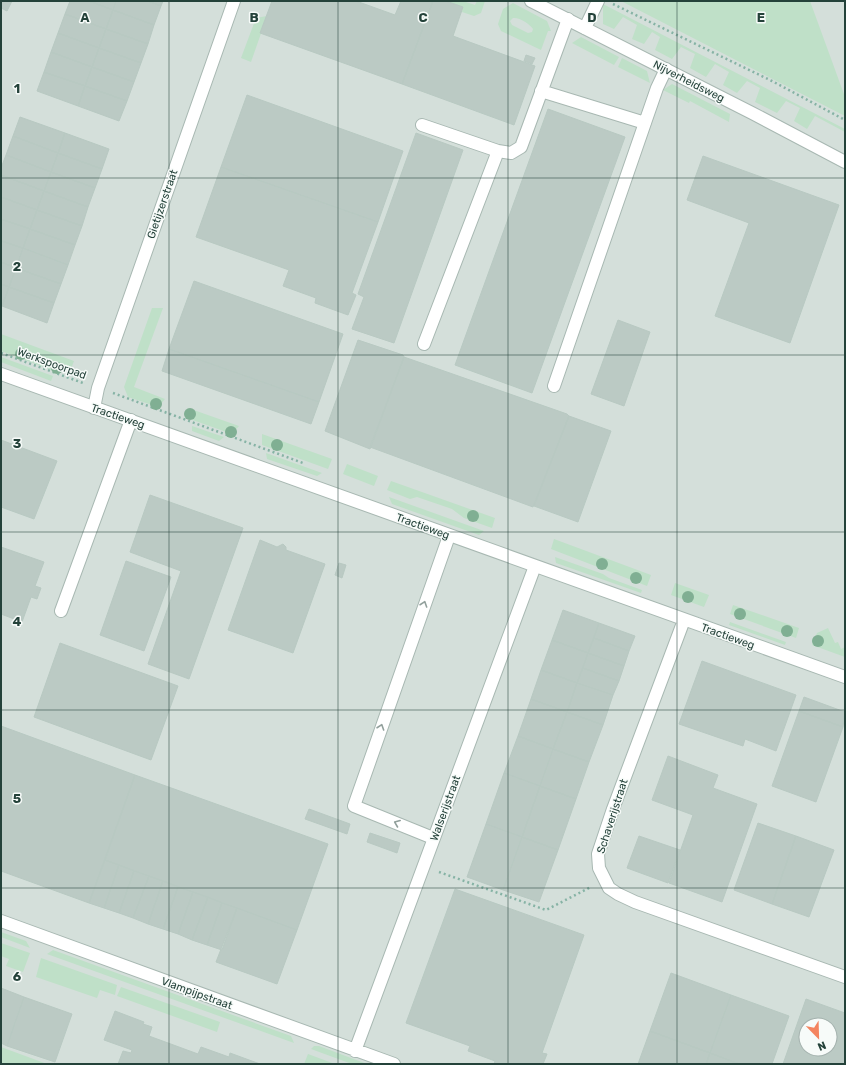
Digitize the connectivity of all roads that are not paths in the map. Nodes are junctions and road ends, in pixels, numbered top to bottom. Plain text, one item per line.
1 (234, 1) edge
2 (531, 1) edge
3 (598, 1) edge
4 (568, 19) junction
5 (585, 28) junction
6 (666, 69) junction
7 (541, 91) junction
8 (645, 123) junction
9 (422, 125) dead end
10 (498, 151) junction
11 (845, 162) edge
12 (424, 344) dead end
13 (1, 374) edge
14 (554, 386) dead end
15 (94, 408) junction
16 (131, 420) junction
17 (449, 536) junction
18 (535, 566) junction
19 (61, 611) dead end
20 (684, 620) junction
21 (845, 677) edge
22 (433, 838) junction
23 (1, 921) edge
24 (845, 977) edge
25 (355, 1051) junction
26 (394, 1064) edge

1 - 15 street, Gietijzerstraat
2 - 4 street, Nijverheidsweg
3 - 5 street
4 - 5 street, Nijverheidsweg
4 - 7 street
5 - 6 street, Nijverheidsweg
6 - 8 street
6 - 11 street, Nijverheidsweg
7 - 8 street
7 - 10 street
8 - 14 street
9 - 10 street
10 - 12 street
13 - 15 street, Tractieweg
15 - 16 street, Tractieweg
16 - 17 street, Tractieweg
16 - 19 street
17 - 18 street, Tractieweg
22 -> 17 street
18 - 20 street, Tractieweg
18 - 22 street, Walserijstraat
20 - 21 street, Tractieweg
20 - 24 street, Schaverijstraat
22 - 25 street, Walserijstraat
23 - 25 street, Vlampijpstraat
25 - 26 street, Vlampijpstraat

